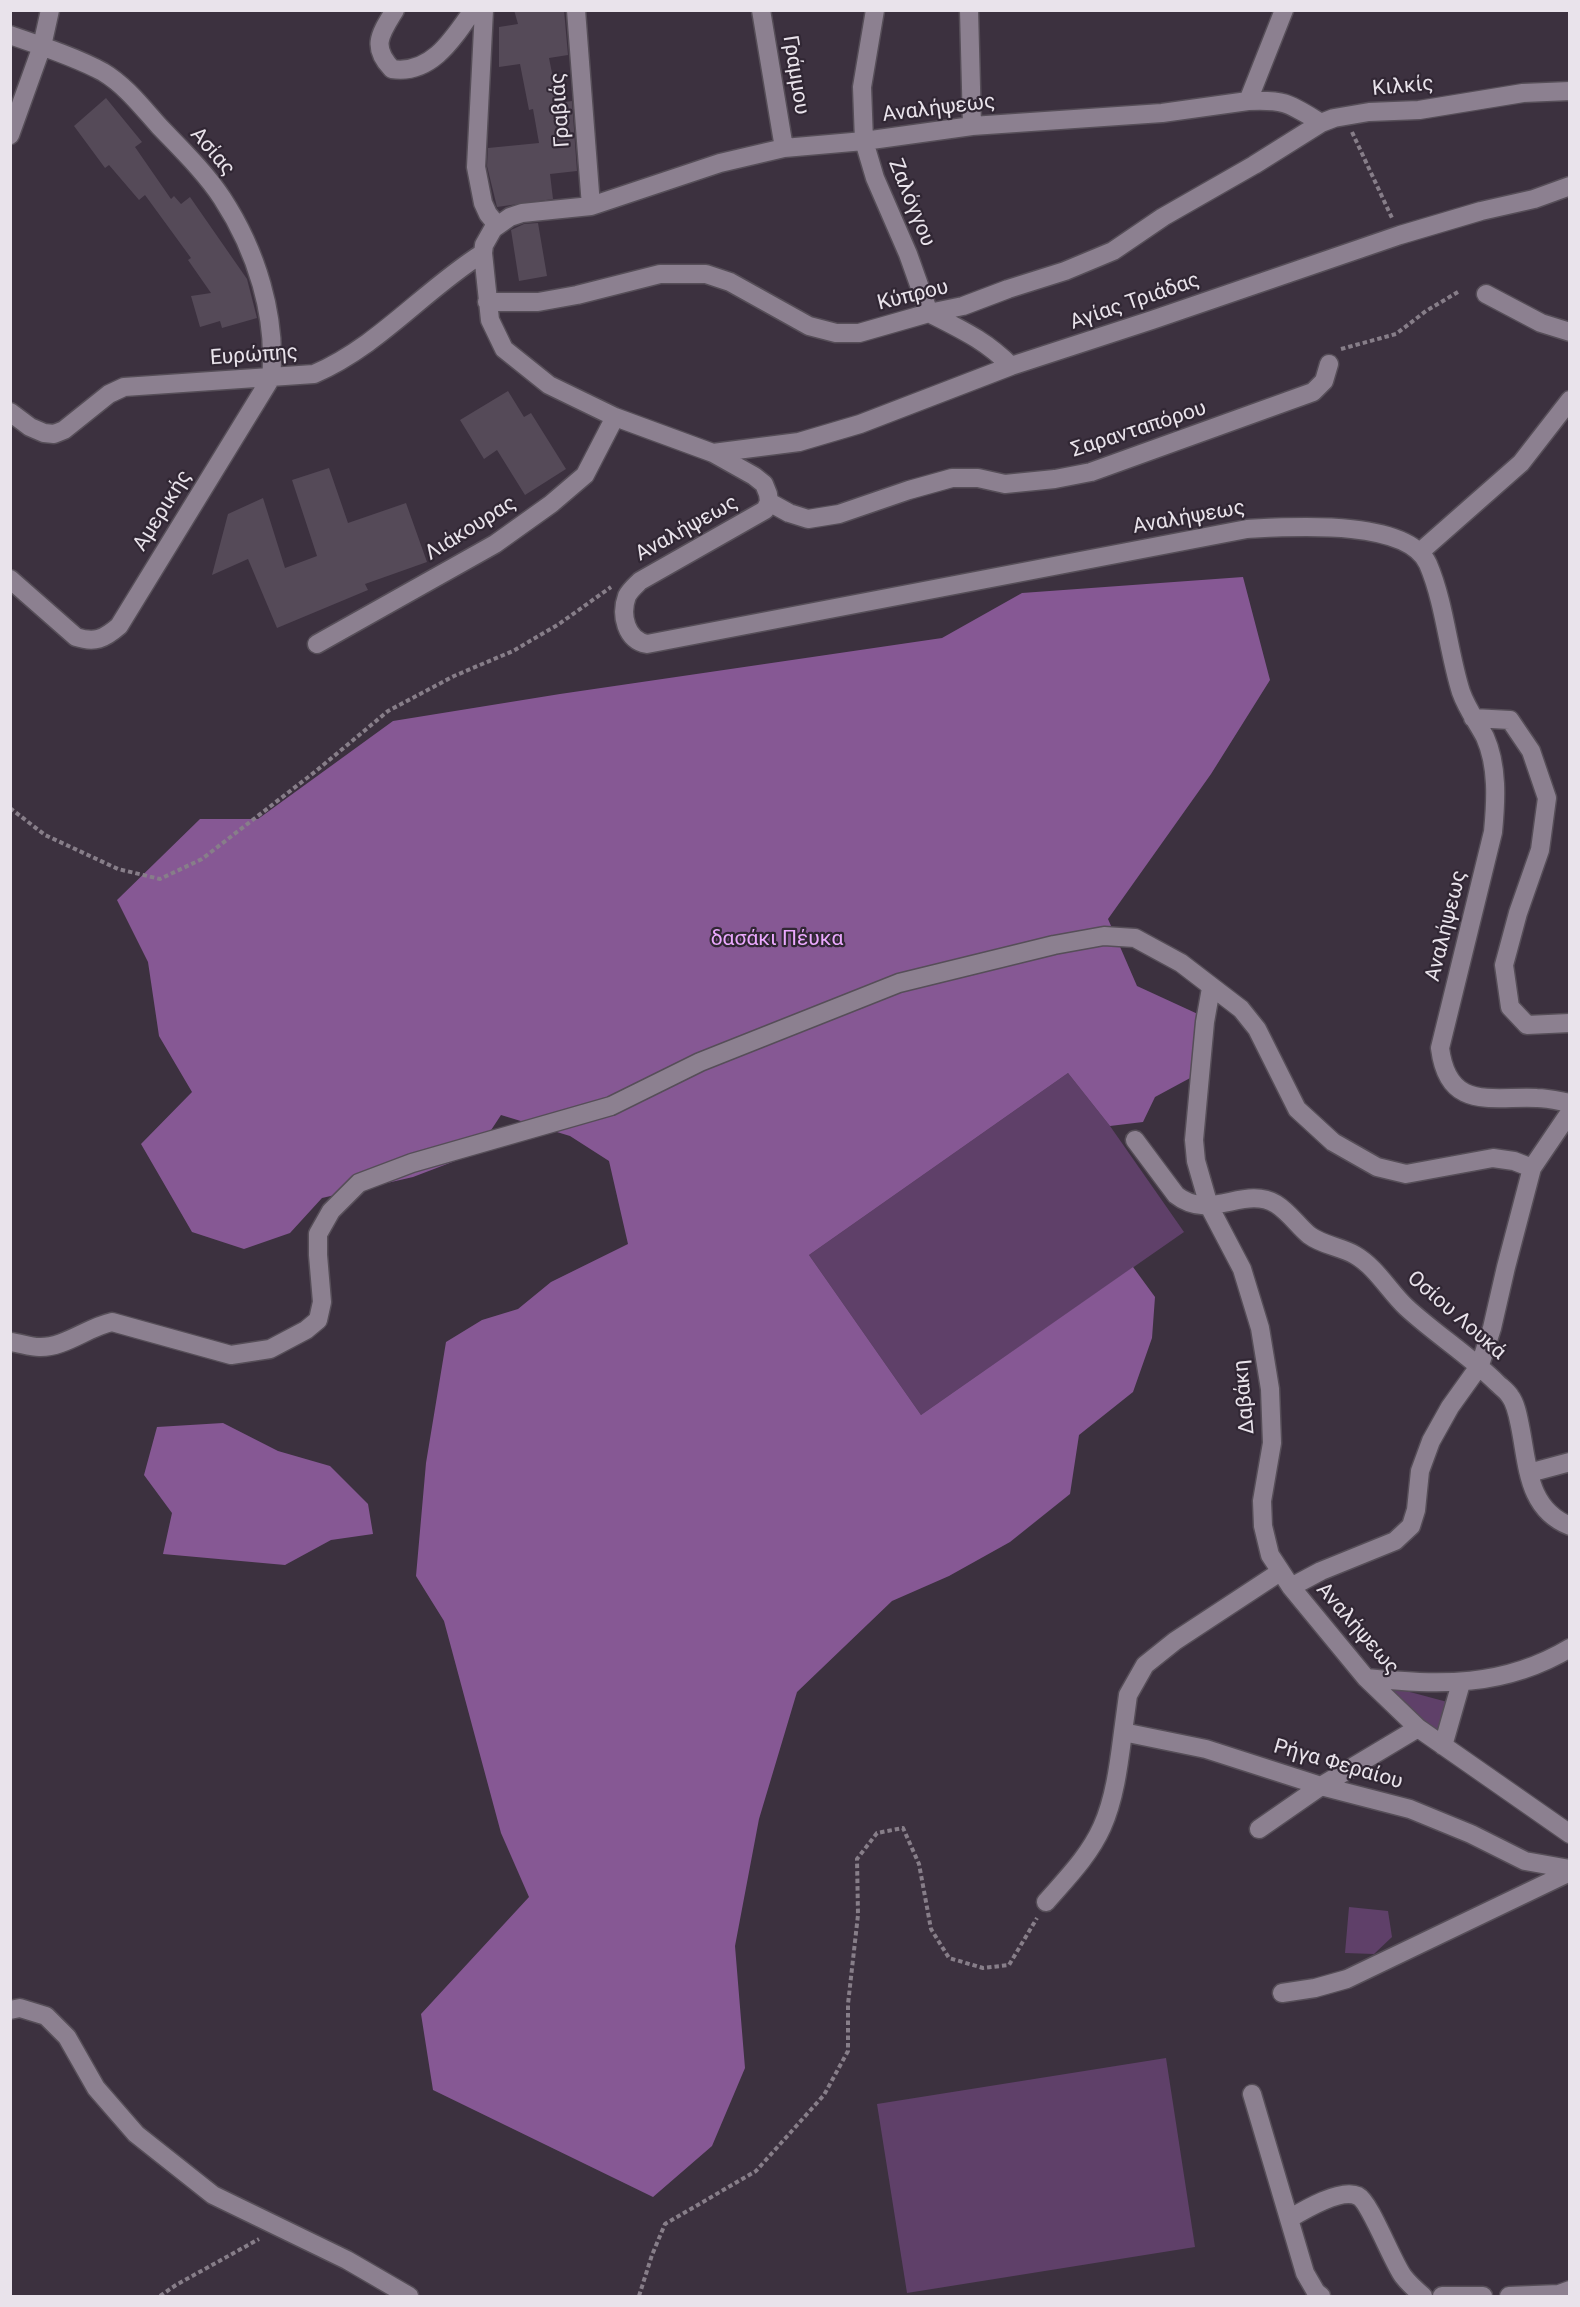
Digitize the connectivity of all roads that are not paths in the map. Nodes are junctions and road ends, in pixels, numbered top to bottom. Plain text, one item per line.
1 (50, 10) edge
2 (395, 10) edge
3 (473, 10) edge
4 (484, 10) edge
5 (576, 10) edge
6 (761, 10) edge
7 (875, 10) edge
8 (969, 10) edge
9 (1284, 10) edge
10 (10, 35) edge
11 (42, 46) junction
12 (1569, 90) edge
13 (1248, 101) junction
14 (1321, 123) junction
15 (972, 126) junction
16 (10, 135) edge
17 (864, 141) junction
18 (783, 148) junction
19 (1569, 186) edge
20 (591, 206) junction
21 (497, 225) junction
22 (483, 253) junction
23 (1486, 294) dead end
24 (487, 302) junction
25 (930, 313) junction
26 (1569, 332) edge
27 (1329, 364) road end
28 (1011, 366) junction
29 (272, 378) junction
30 (1569, 400) edge
31 (10, 412) edge
32 (615, 417) junction
33 (713, 453) junction
34 (769, 502) junction
35 (1420, 552) junction
36 (10, 579) edge
37 (317, 644) dead end
38 (1473, 718) junction
39 (1211, 988) junction
40 (1569, 1023) edge
41 (1569, 1103) edge
42 (1569, 1112) edge
43 (1135, 1140) dead end
44 (1532, 1168) junction
45 (1209, 1206) junction
46 (10, 1341) edge
47 (1480, 1365) junction
48 (1569, 1462) edge
49 (1529, 1473) junction
50 (1569, 1526) edge
51 (1280, 1572) junction
52 (1291, 1587) junction
53 (1569, 1648) edge
54 (1366, 1678) junction
55 (1461, 1683) junction
56 (1418, 1728) junction
57 (1123, 1732) junction
58 (1443, 1746) junction
59 (1321, 1786) junction
60 (1569, 1828) edge
61 (1259, 1829) dead end
62 (1569, 1870) edge
63 (1046, 1902) road end
64 (1282, 1993) dead end
65 (10, 2010) edge
66 (1252, 2094) dead end
67 (1289, 2219) junction
68 (1569, 2290) edge
69 (409, 2296) edge
70 (1321, 2296) edge
71 (1423, 2296) edge
72 (1442, 2296) edge
73 (1483, 2296) edge
74 (1509, 2296) edge

1 - 11 street
2 - 3 street
4 - 21 street
5 - 20 street, Γραβιάς
6 - 18 street, Γράμμου
7 - 17 street, Ζαλόγγου
8 - 15 street
9 - 13 street
10 - 11 street, Ασίας
11 - 16 street
11 - 29 street, Ασίας
12 - 14 street, Κιλκίς
13 - 14 street
13 - 15 street, Αναλήψεως
14 - 25 street, Κύπρου
15 - 17 street, Αναλήψεως
17 - 18 street, Αναλήψεως
17 - 25 street, Ζαλόγγου
18 - 20 street, Αναλήψεως
19 - 28 street, Αγίας Τριάδας
20 - 21 street, Αναλήψεως
21 - 22 street
22 - 24 street, Αναλήψεως
22 - 29 street, Ευρώπης
23 - 26 street
24 - 25 street, Κύπρου
24 - 32 street, Αναλήψεως
25 - 28 street
27 - 34 street, Σαρανταπόρου
28 - 33 street, Αγίας Τριάδας
29 - 31 street, Ευρώπης
29 - 36 street, Αμερικής
30 - 35 street
32 - 33 street, Αναλήψεως
32 - 37 street, Λιάκουρας
33 - 34 street, Αναλήψεως
34 - 35 street, Αναλήψεως
35 - 38 street, Αναλήψεως
38 - 40 street
38 - 41 street, Αναλήψεως
39 - 44 street
39 - 45 street, Δαβάκη
39 - 46 street
42 - 44 street, Αναλήψεως
43 - 45 street
44 - 47 street, Αναλήψεως
45 - 47 street, Οσίου Λουκά
45 - 51 street, Δαβάκη
47 - 49 street, Οσίου Λουκά
47 - 52 street, Αναλήψεως
48 - 49 street
49 - 50 street, Οσίου Λουκά
51 - 52 street, Δαβάκη
51 - 57 street
52 - 54 street, Αναλήψεως
53 - 55 street
54 - 55 street
54 - 56 street, Αναλήψεως
55 - 58 street
56 - 58 street, Αναλήψεως
56 - 59 street
57 - 59 street, Ρήγα Φεραίου
57 - 63 street
58 - 60 street, Αναλήψεως
59 - 61 street
59 - 62 street, Ρήγα Φεραίου
62 - 64 street
65 - 69 street
66 - 67 street
67 - 70 street
67 - 71 street
68 - 74 street
72 - 73 street

